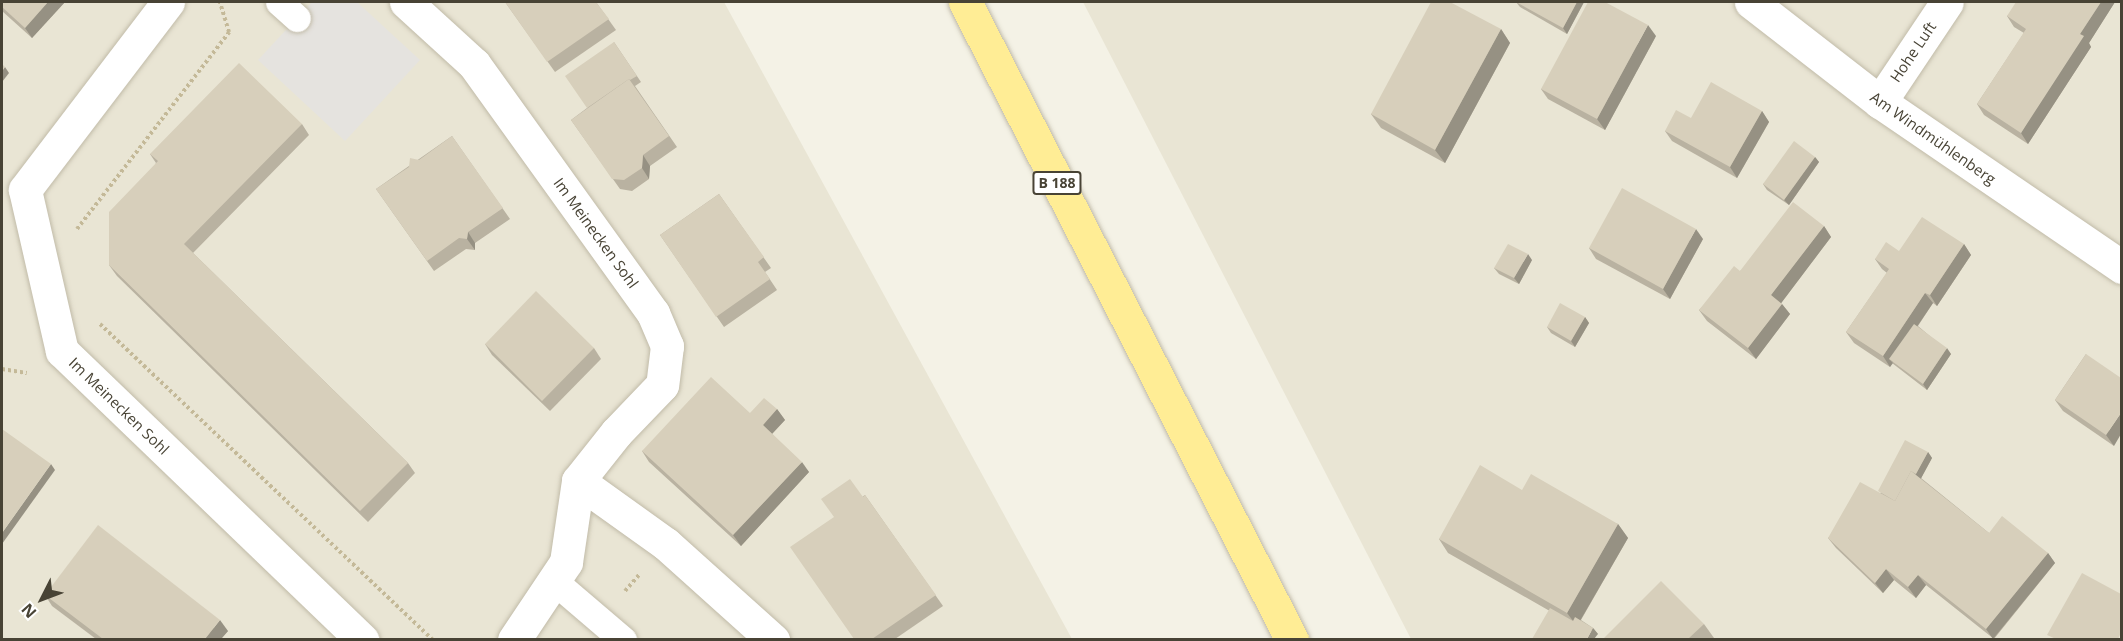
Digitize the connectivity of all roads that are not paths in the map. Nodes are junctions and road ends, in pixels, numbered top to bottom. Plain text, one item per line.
1 (168, 2) edge
2 (406, 2) edge
3 (1750, 2) edge
4 (1947, 2) edge
5 (966, 5) edge
6 (1880, 102) junction
7 (2121, 267) edge
8 (578, 481) junction
9 (555, 581) junction
10 (352, 636) edge
11 (514, 639) edge
12 (623, 639) edge
13 (773, 639) edge
14 (1292, 639) edge

1 - 10 street, Im Meinecken Sohl
2 - 8 street, Im Meinecken Sohl
3 - 6 street, Am Windmühlenberg
4 - 6 street, Hohe Luft
5 - 14 main road, B 188
6 - 7 street, Am Windmühlenberg
8 - 9 street, Im Meinecken Sohl
8 - 13 street
9 - 11 street, Im Meinecken Sohl
9 - 12 lane

